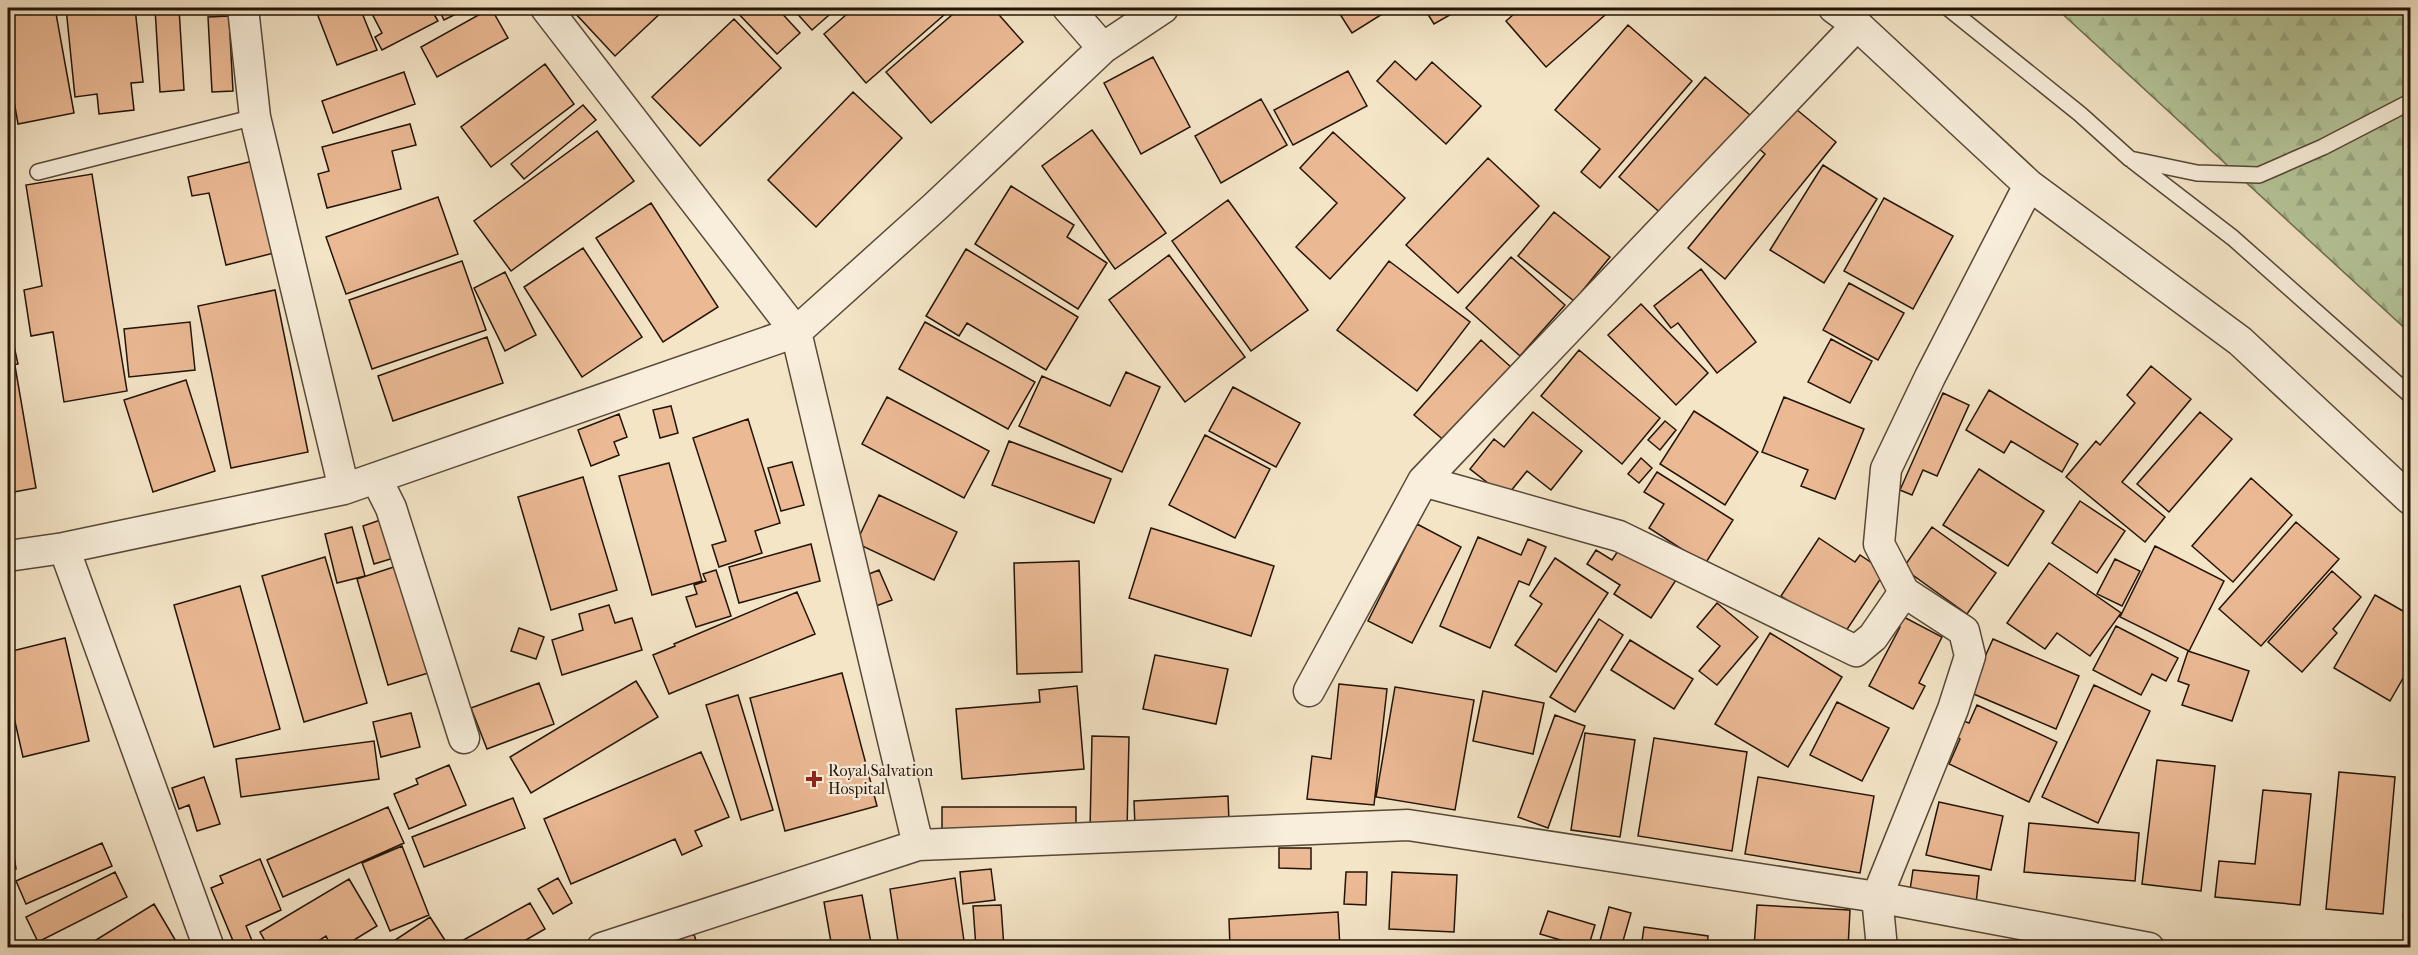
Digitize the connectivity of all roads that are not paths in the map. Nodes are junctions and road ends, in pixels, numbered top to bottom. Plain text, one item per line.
1 (243, 8) edge
2 (546, 8) edge
3 (1068, 8) edge
4 (1163, 8) edge
5 (1833, 8) edge
6 (1948, 8) edge
7 (1857, 25) junction
8 (1103, 48) junction
9 (2410, 102) edge
10 (255, 117) junction
11 (2130, 159) junction
12 (38, 171) dead end
13 (2029, 185) junction
14 (796, 332) junction
15 (2410, 395) edge
16 (376, 478) junction
17 (1423, 481) junction
18 (344, 489) junction
19 (2410, 499) edge
20 (64, 548) junction
21 (8, 556) edge
22 (1904, 592) junction
23 (1310, 691) dead end
24 (464, 738) dead end
25 (918, 845) junction
26 (1877, 897) junction
27 (209, 948) edge
28 (602, 948) edge
29 (1882, 948) edge
30 (2149, 948) edge

1 - 10 street
2 - 14 street
3 - 8 street
4 - 8 street
5 - 7 street
6 - 11 lane
7 - 13 street
7 - 17 street
8 - 14 street
9 - 11 lane
10 - 12 lane
10 - 18 street
11 - 15 lane
13 - 19 street
13 - 22 street
14 - 16 street
14 - 25 street
16 - 18 street
16 - 24 street
17 - 22 street
17 - 23 street
18 - 20 street
20 - 21 street
20 - 27 street
22 - 26 street
25 - 26 street
25 - 28 street
26 - 29 street
26 - 30 street

